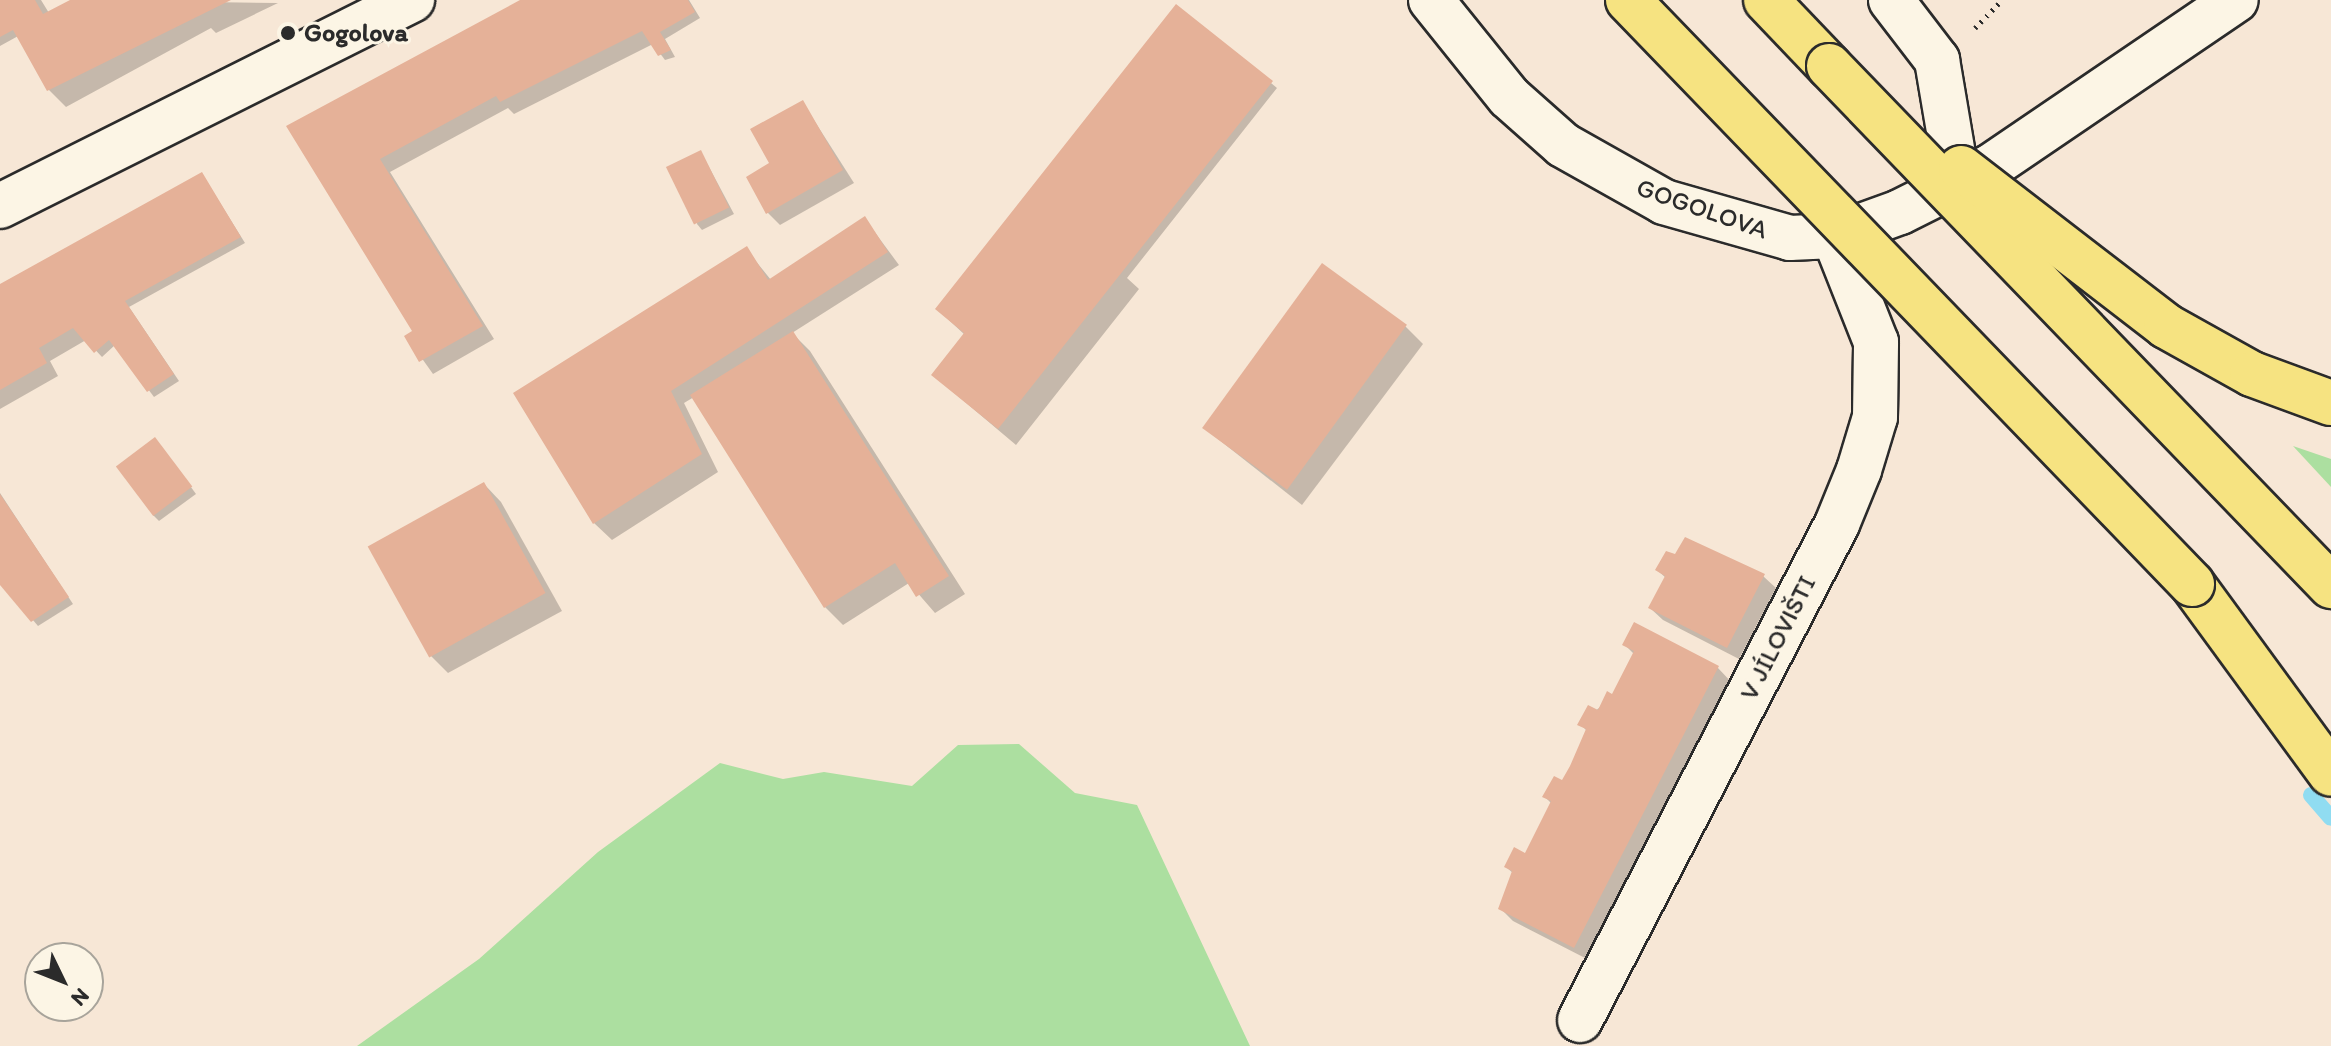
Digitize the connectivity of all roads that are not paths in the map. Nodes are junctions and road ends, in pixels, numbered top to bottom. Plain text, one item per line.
1 (412, 0) edge
2 (1431, 0) edge
3 (1628, 0) edge
4 (1766, 0) edge
5 (1891, 0) edge
6 (2236, 0) edge
7 (1829, 66) junction
8 (1958, 184) junction
9 (0, 206) edge
10 (1834, 236) junction
11 (2331, 403) edge
12 (2331, 586) edge
13 (2274, 679) junction
14 (2331, 725) edge
15 (2331, 774) edge
16 (1580, 1020) dead end

1 - 9 street
2 - 10 street, GOGOLOVA
3 - 13 highway, bridge
4 - 7 highway
5 - 8 street
6 - 8 street, GOGOLOVA
7 - 11 highway, bridge
7 - 12 highway, bridge
8 - 10 street, GOGOLOVA
10 - 16 street, V JÍLOVIŠTI
13 - 14 highway
13 - 15 highway

